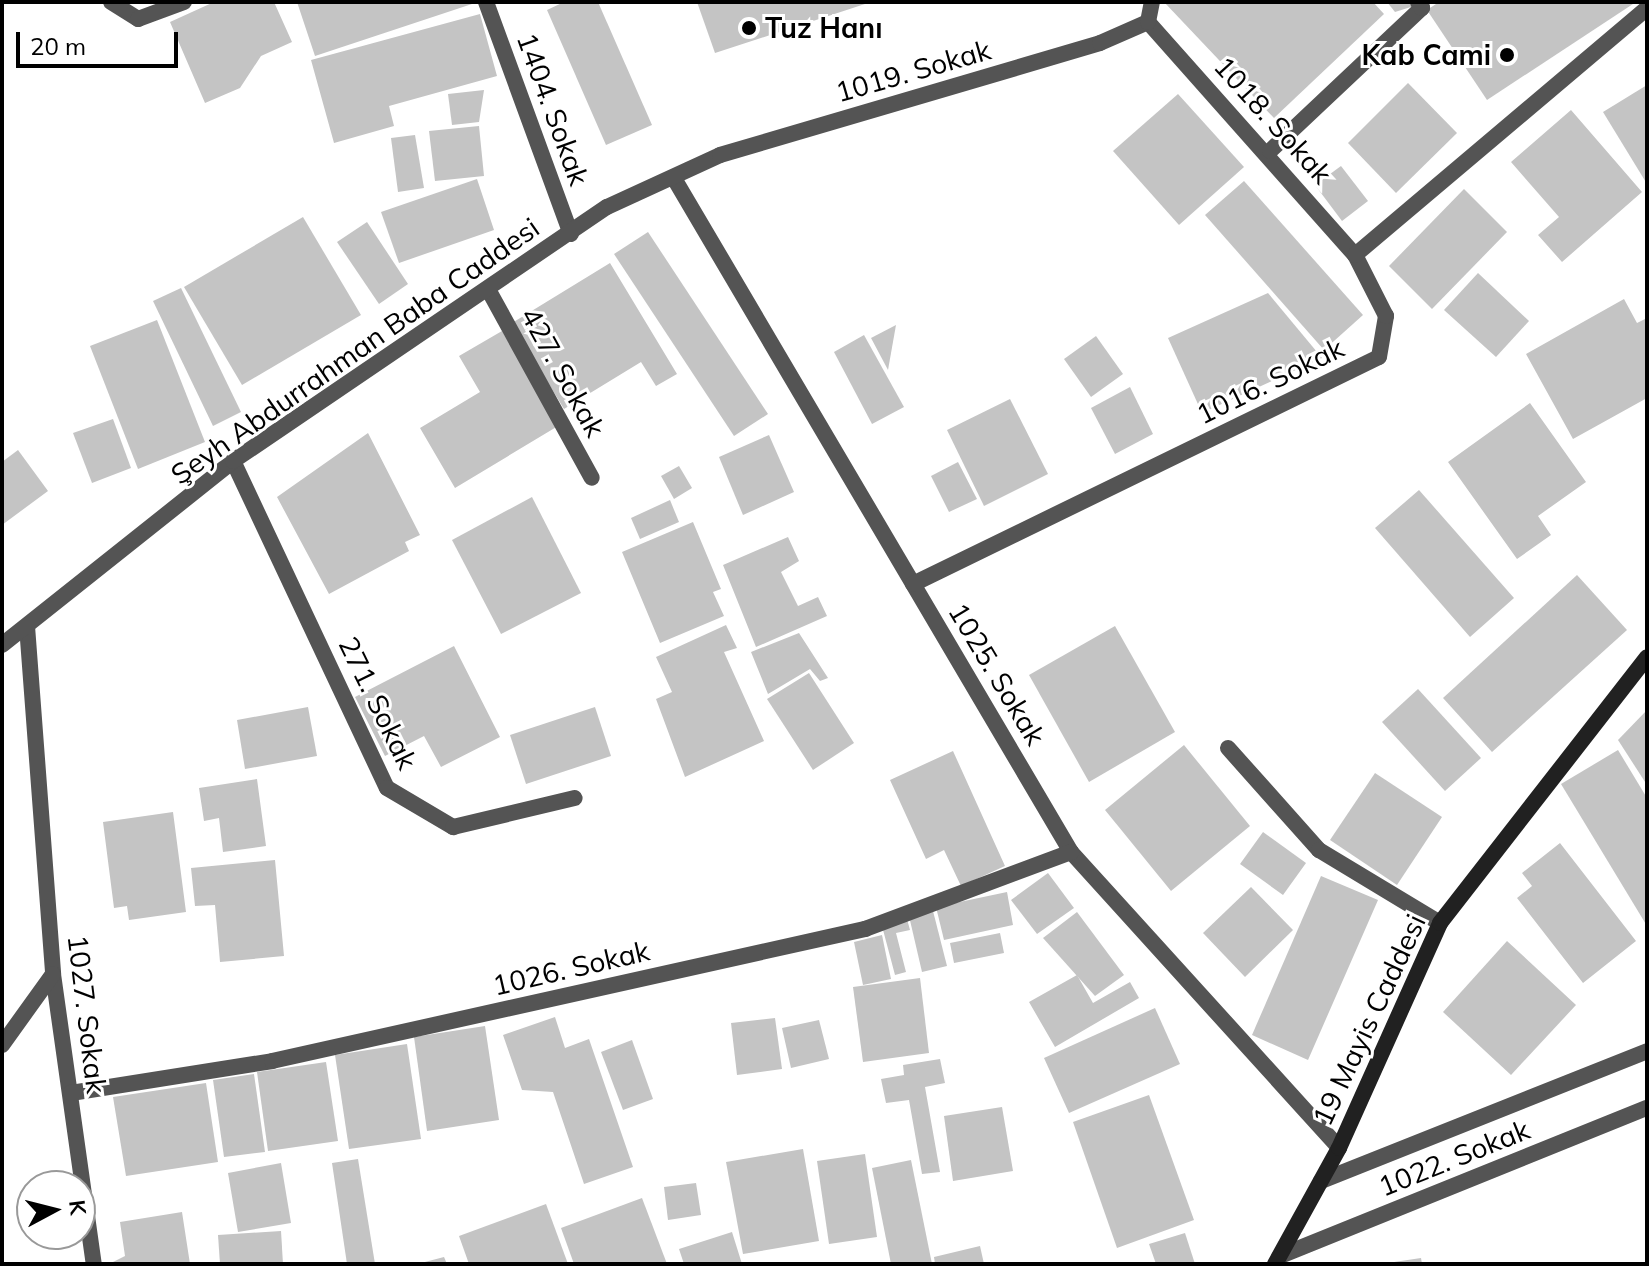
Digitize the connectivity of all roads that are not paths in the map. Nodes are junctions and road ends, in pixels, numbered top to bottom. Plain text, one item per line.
1 (111, 2) edge
2 (184, 2) edge
3 (486, 2) edge
4 (1152, 2) edge
5 (1418, 2) edge
6 (1647, 8) edge
7 (1148, 22) junction
8 (1270, 151) junction
9 (675, 180) junction
10 (571, 234) junction
11 (1355, 255) junction
12 (489, 291) junction
13 (233, 461) junction
14 (592, 478) dead end
15 (913, 584) junction
16 (27, 626) junction
17 (2, 645) edge
18 (1647, 657) edge
19 (1228, 748) dead end
20 (575, 798) dead end
21 (1071, 852) junction
22 (1440, 923) junction
23 (53, 974) junction
24 (2, 1045) edge
25 (1647, 1051) edge
26 (71, 1093) junction
27 (1647, 1108) edge
28 (1339, 1148) junction
29 (1321, 1181) junction
30 (1278, 1260) edge
31 (94, 1264) edge

1 - 2 street
3 - 10 street, 1404. Sokak
4 - 7 street
5 - 8 street
6 - 11 street
7 - 8 street, 1018. Sokak
7 - 9 street, 1019. Sokak
8 - 11 street, 1018. Sokak
9 - 10 street, Şeyh Abdurrahman Baba Caddesi
9 - 15 street, 1025. Sokak
10 - 12 street, Şeyh Abdurrahman Baba Caddesi
11 - 15 street, 1016. Sokak
12 - 13 street, Şeyh Abdurrahman Baba Caddesi
12 - 14 street, 427. Sokak
13 - 16 street, Şeyh Abdurrahman Baba Caddesi
13 - 20 street, 271. Sokak
15 - 21 street, 1025. Sokak
16 - 17 street, Şeyh Abdurrahman Baba Caddesi
16 - 23 street, 1027. Sokak
18 - 22 street, 19 Mayis Caddesi
19 - 22 street
21 - 26 street, 1026. Sokak
21 - 28 street, 1025. Sokak
22 - 28 street, 19 Mayis Caddesi
23 - 24 street
23 - 26 street, 1027. Sokak
25 - 29 street, 1022. Sokak
26 - 31 street, 1027. Sokak
27 - 30 street, 1022. Sokak
28 - 29 street, 19 Mayis Caddesi
29 - 30 street, 19 Mayis Caddesi

